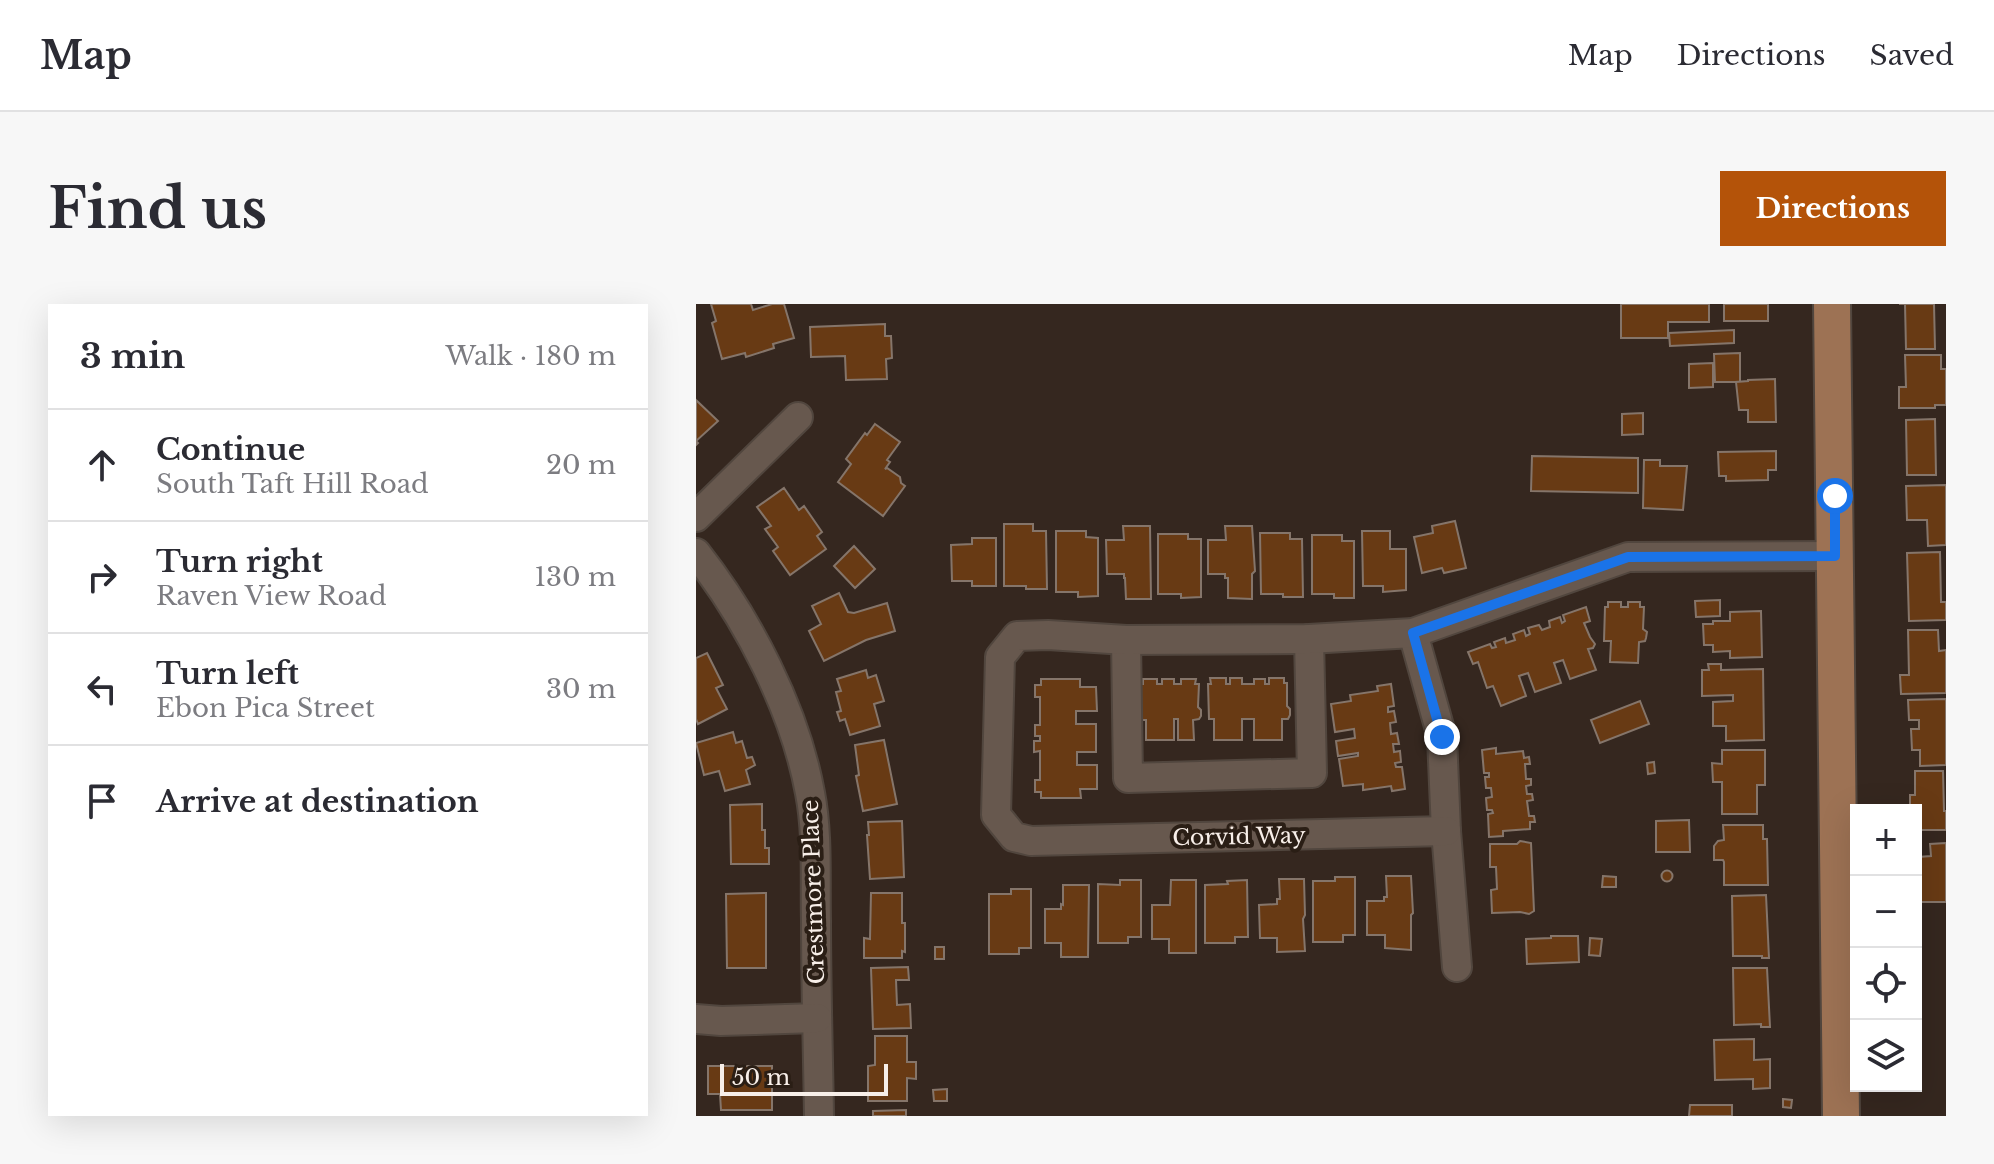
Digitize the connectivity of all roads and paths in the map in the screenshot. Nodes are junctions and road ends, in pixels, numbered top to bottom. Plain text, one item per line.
1 (1832, 304) edge
2 (798, 417) dead end
3 (696, 517) edge
4 (696, 553) edge
5 (1835, 556) junction
6 (1413, 633) junction
7 (1309, 639) junction
8 (1126, 640) junction
9 (1446, 831) junction
10 (1457, 967) dead end
11 (817, 1018) junction
12 (696, 1019) edge
13 (819, 1116) edge
14 (1841, 1116) edge

1 - 5 main road
2 - 3 street
4 - 11 street, Crestmore Place
5 - 6 street
5 - 14 main road
6 - 7 street
6 - 9 street
7 - 8 street
7 - 8 street
8 - 9 street, Corvid Way
9 - 10 street
11 - 12 street
11 - 13 street, Crestmore Place

